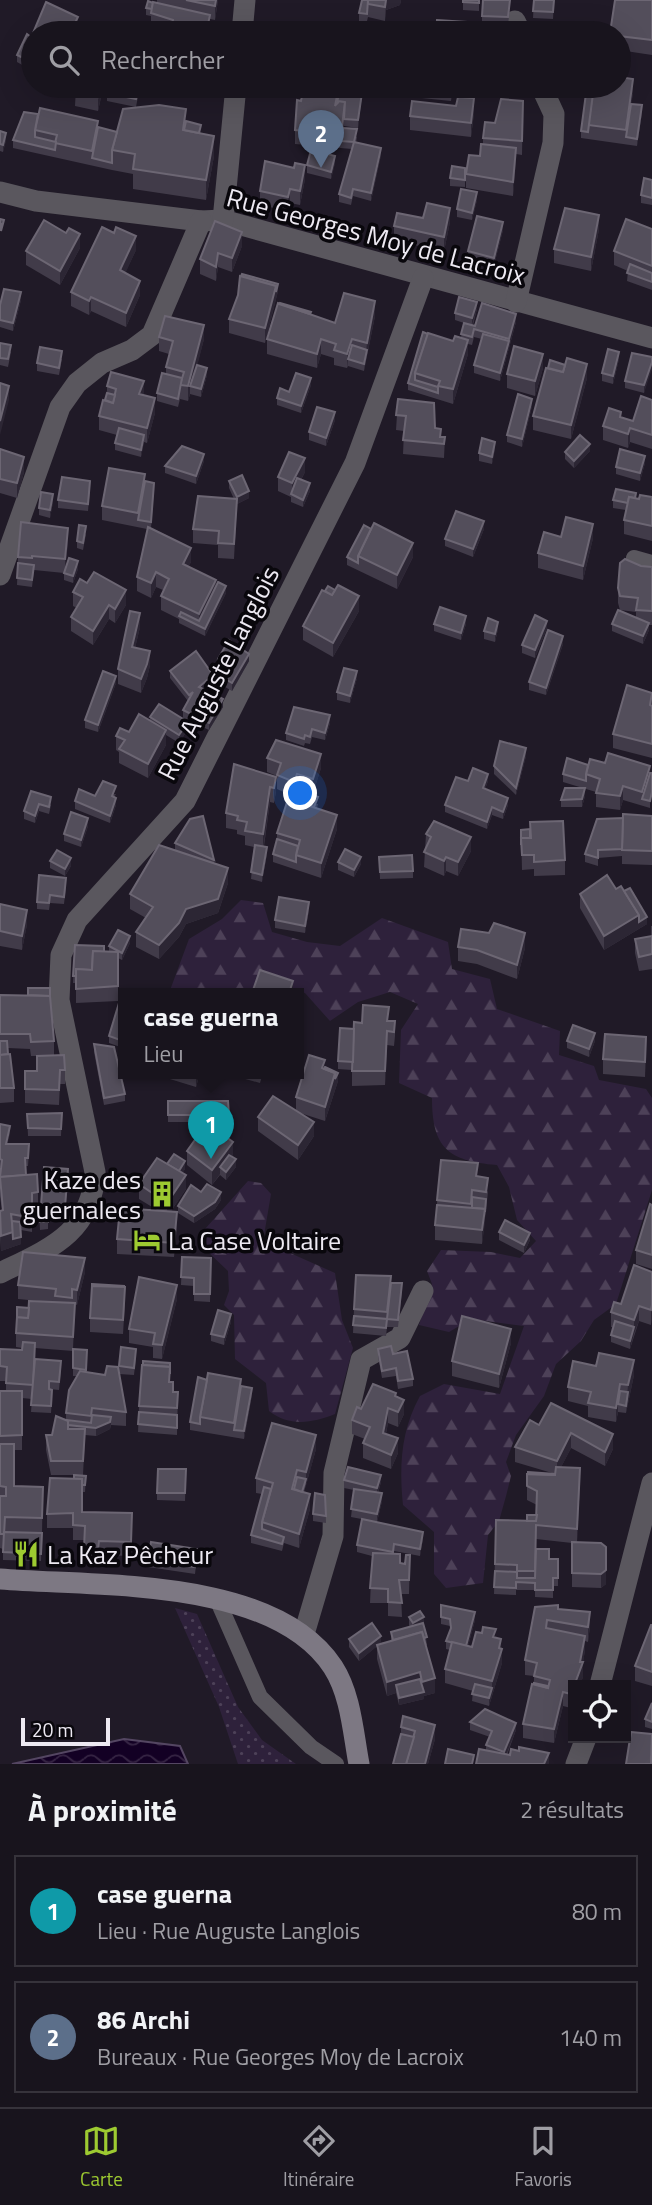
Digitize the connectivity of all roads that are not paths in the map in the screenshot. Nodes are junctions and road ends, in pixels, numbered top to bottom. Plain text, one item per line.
1 (245, 0) edge
2 (243, 21) edge
3 (235, 98) edge
4 (547, 98) edge
5 (0, 192) edge
6 (223, 220) junction
7 (201, 221) junction
8 (423, 278) junction
9 (516, 302) junction
10 (652, 338) edge
11 (634, 558) dead end
12 (652, 563) edge
13 (0, 575) edge
14 (0, 1273) edge
15 (423, 1291) dead end
16 (652, 1483) edge
17 (0, 1579) edge
18 (217, 1599) junction
19 (304, 1634) junction
20 (601, 1680) edge
21 (584, 1743) edge
22 (336, 1764) edge
23 (359, 1764) edge
24 (576, 1764) edge

1 - 2 street
3 - 6 street
4 - 9 street
5 - 7 street, Rue Georges Moy de Lacroix
6 - 7 street, Rue Georges Moy de Lacroix
6 - 8 street, Rue Georges Moy de Lacroix
7 - 13 street
8 - 9 street, Rue Georges Moy de Lacroix
8 - 14 street, Rue Auguste Langlois
9 - 10 street, Rue Georges Moy de Lacroix
11 - 12 lane
15 - 19 street
16 - 20 street
17 - 18 street
18 - 19 street
18 - 22 lane
19 - 23 street
21 - 24 street

